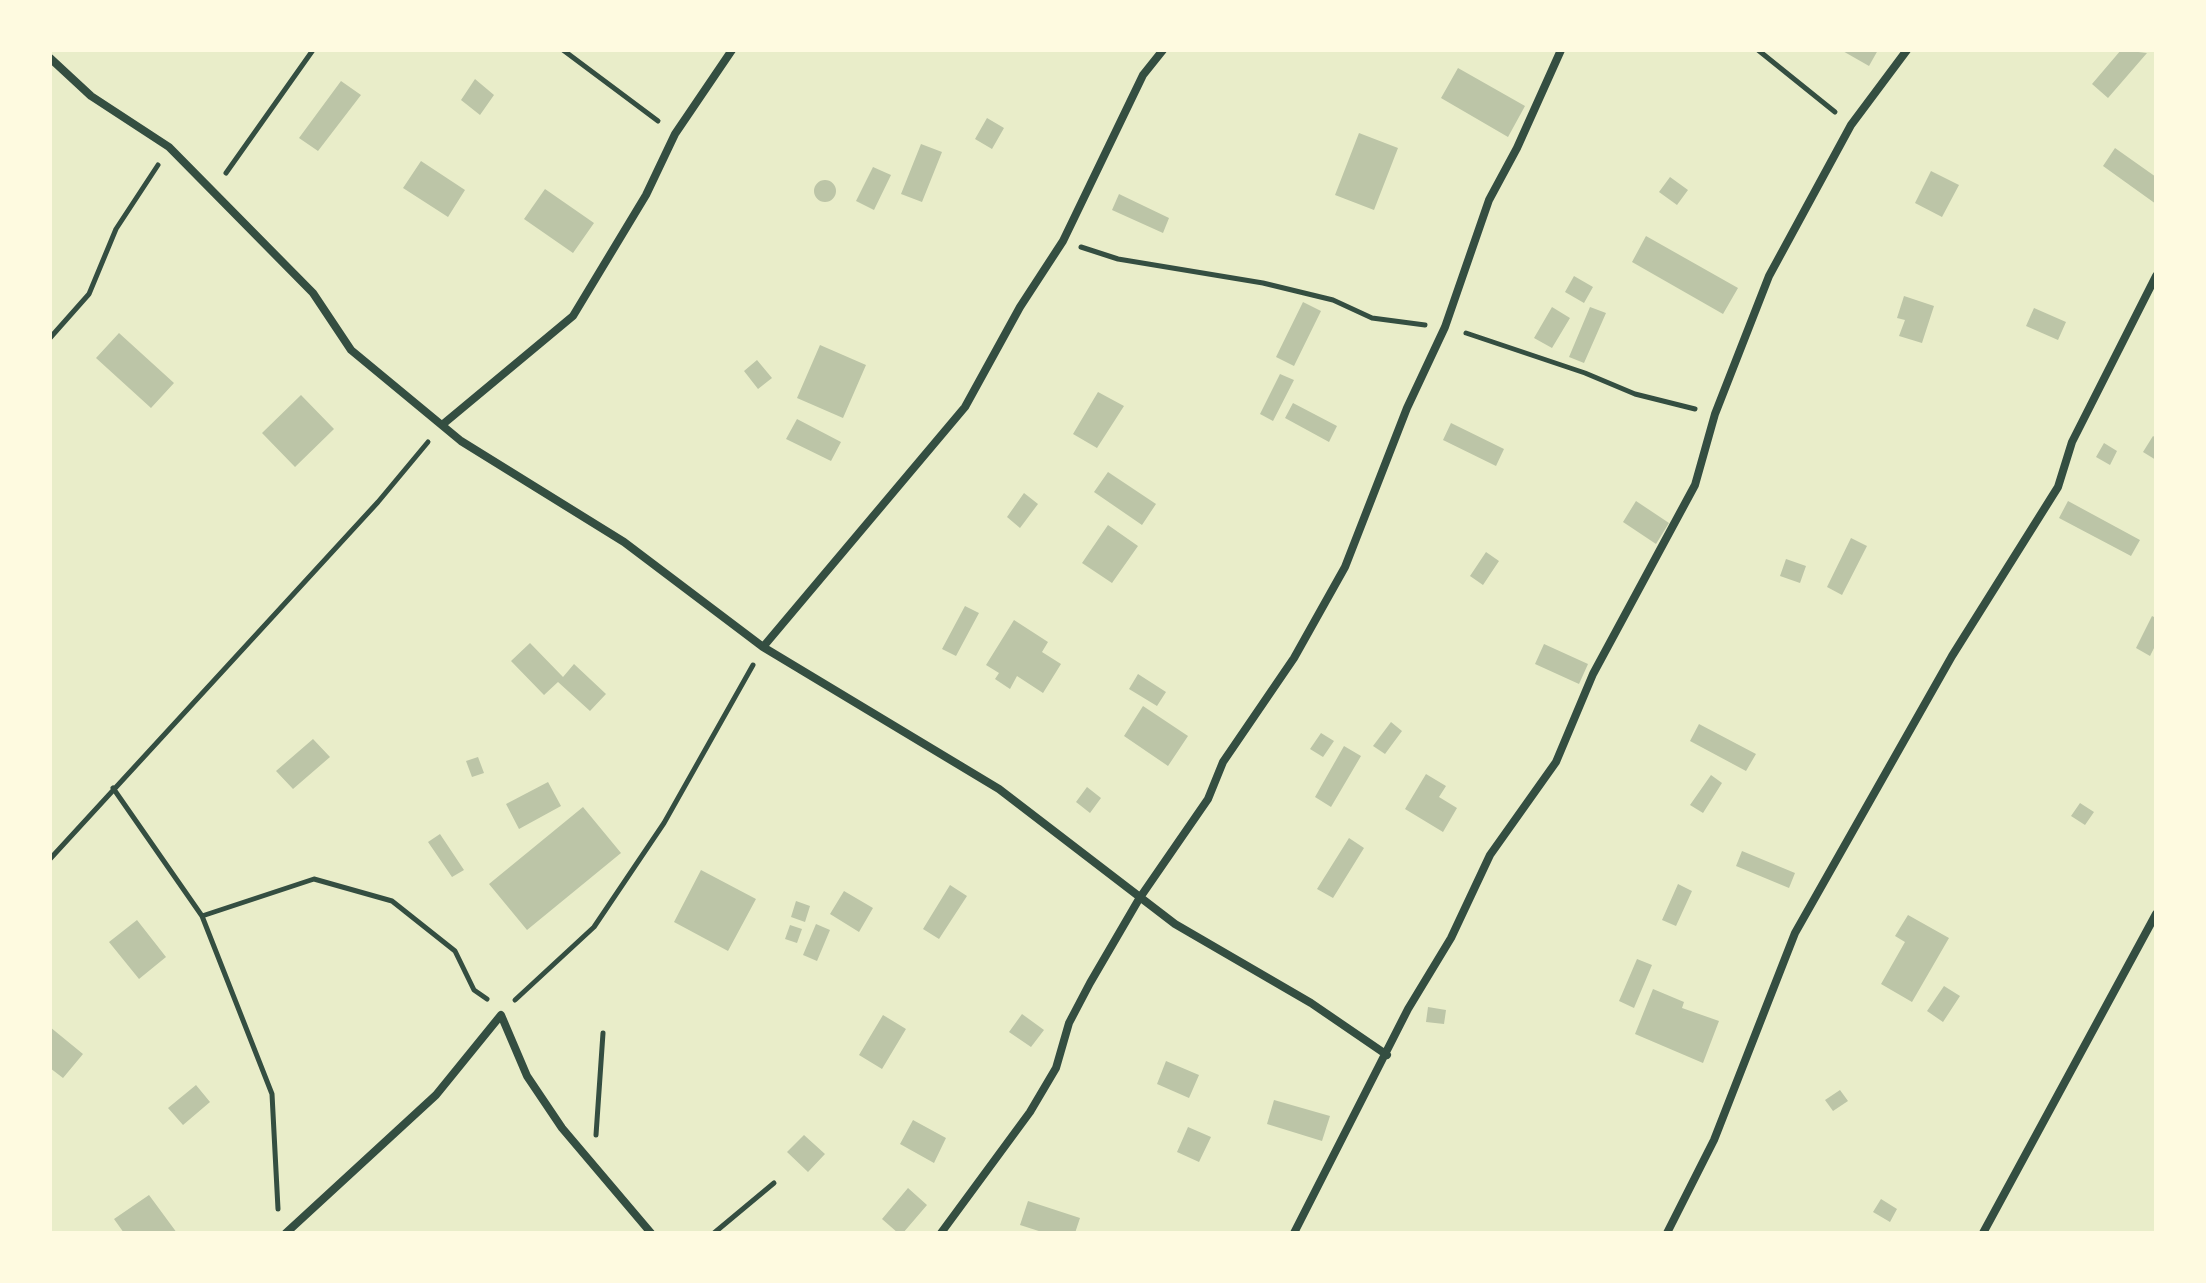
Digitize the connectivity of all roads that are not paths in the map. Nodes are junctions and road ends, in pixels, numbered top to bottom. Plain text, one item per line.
1 (732, 50) edge
2 (1163, 50) edge
3 (1561, 50) edge
4 (1907, 50) edge
5 (50, 58) edge
6 (2156, 276) edge
7 (442, 425) junction
8 (763, 647) junction
9 (1139, 899) junction
10 (2156, 914) edge
11 (1387, 1055) junction
12 (286, 1233) edge
13 (651, 1233) edge
14 (941, 1233) edge
15 (1294, 1233) edge
16 (1667, 1233) edge
17 (1983, 1233) edge

1 - 7 street
2 - 8 street
3 - 9 street
4 - 11 street
5 - 7 street
6 - 16 street
7 - 8 street
8 - 9 street
9 - 11 street
9 - 14 street
10 - 17 street
11 - 15 street
12 - 13 street

